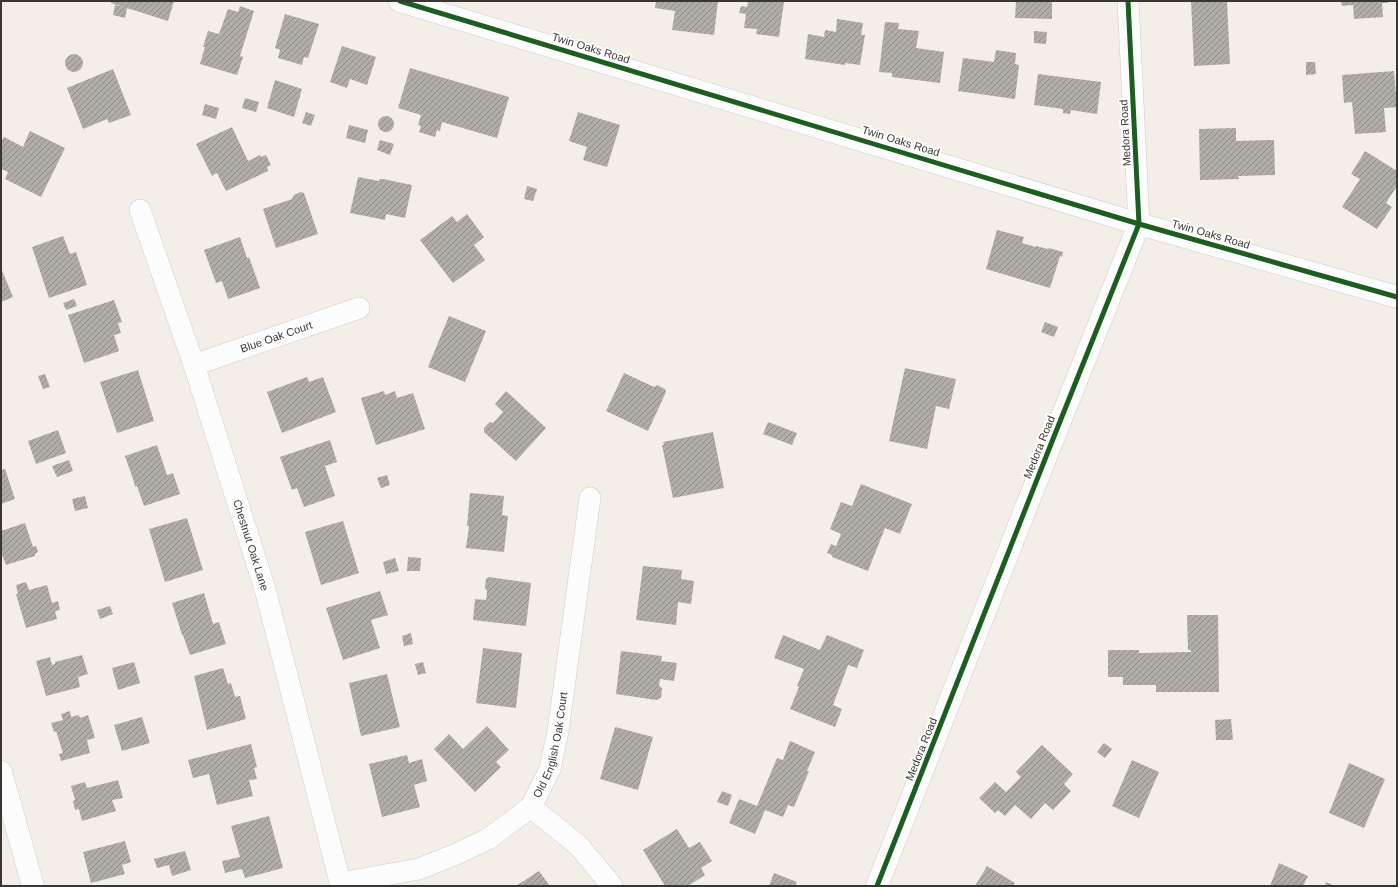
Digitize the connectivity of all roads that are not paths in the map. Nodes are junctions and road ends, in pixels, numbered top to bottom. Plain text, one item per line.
1 (400, 1) edge
2 (1128, 1) edge
3 (140, 210) dead end
4 (1140, 224) junction
5 (1397, 297) edge
6 (359, 308) dead end
7 (194, 365) junction
8 (590, 498) dead end
9 (1, 772) edge
10 (531, 808) junction
11 (6, 810) edge
12 (341, 884) edge
13 (33, 886) edge
14 (612, 886) edge
15 (877, 886) edge

1 - 4 street, Twin Oaks Road
2 - 4 street, Medora Road
3 - 7 street, Chestnut Oak Lane
4 - 5 street, Twin Oaks Road
4 - 15 street, Medora Road
6 - 7 street, Blue Oak Court
7 - 12 street, Chestnut Oak Lane
8 - 10 street, Old English Oak Court
9 - 11 street
10 - 12 street, Old English Oak Court
10 - 14 street
11 - 13 street

